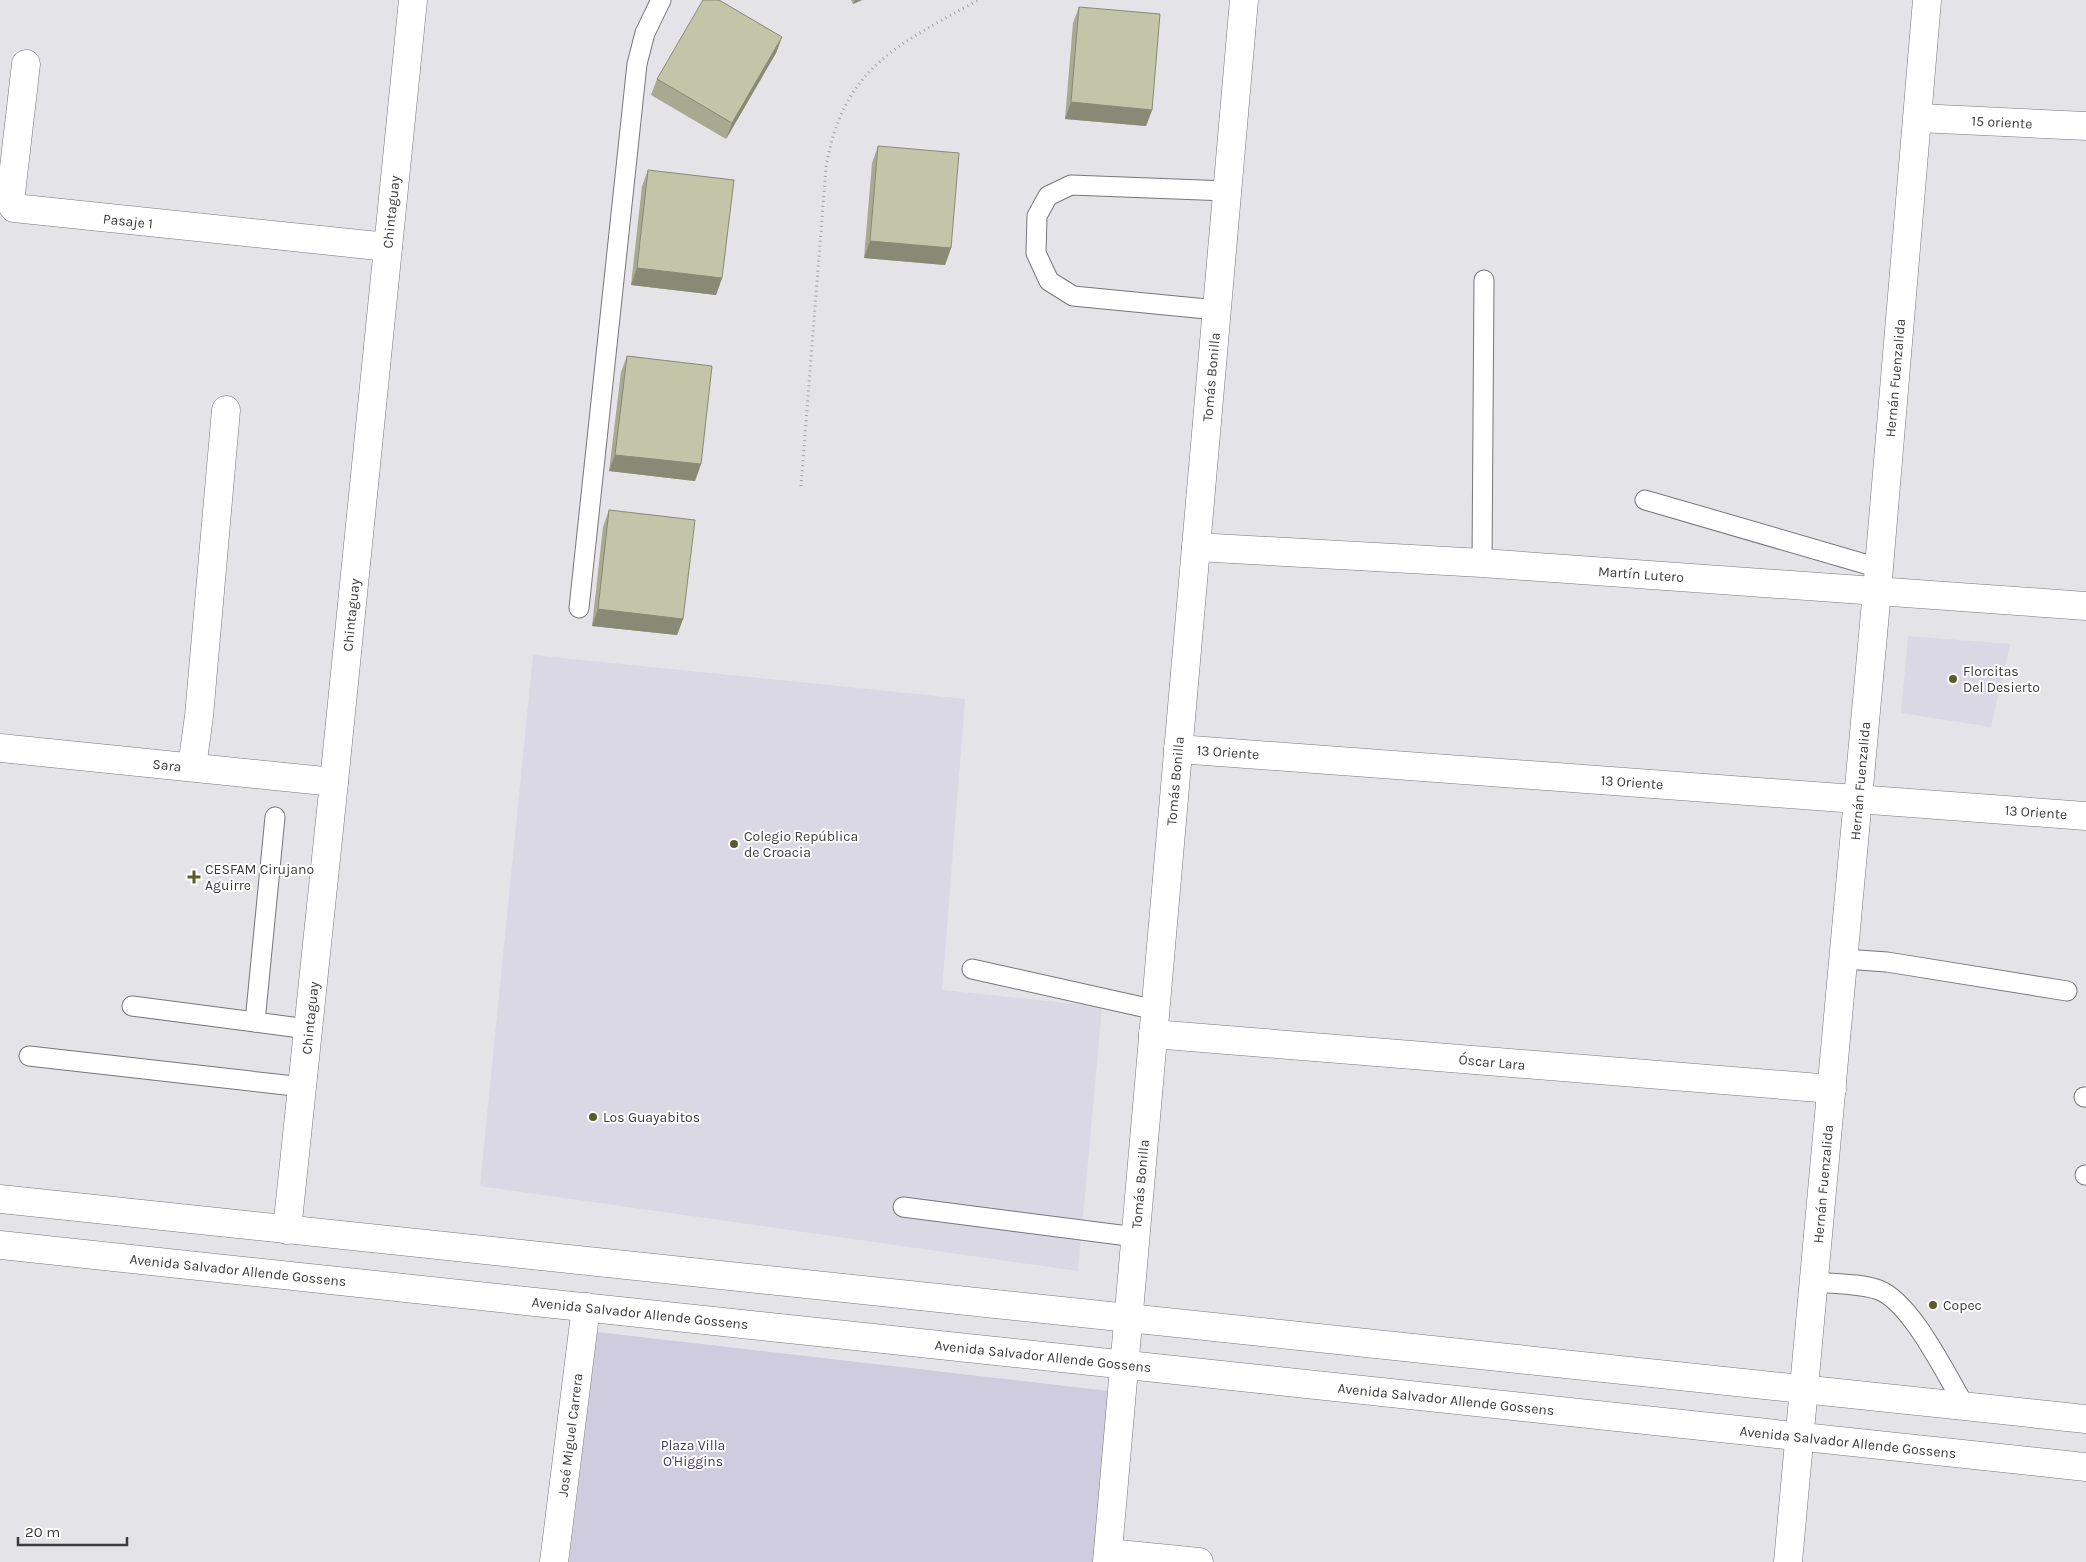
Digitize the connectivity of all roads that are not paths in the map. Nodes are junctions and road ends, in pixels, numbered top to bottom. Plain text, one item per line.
1 (413, 0) edge
2 (661, 0) edge
3 (1244, 0) edge
4 (1928, 0) edge
5 (26, 64) dead end
6 (1918, 118) junction
7 (2086, 126) edge
8 (1227, 191) junction
9 (388, 247) junction
10 (1484, 280) dead end
11 (1217, 310) junction
12 (226, 410) dead end
13 (1645, 500) dead end
14 (1196, 546) junction
15 (1482, 563) junction
16 (1878, 579) junction
17 (2086, 606) edge
18 (579, 608) dead end
19 (0, 748) edge
20 (1178, 749) junction
21 (192, 768) junction
22 (334, 782) junction
23 (1858, 799) junction
24 (2086, 816) edge
25 (275, 817) dead end
26 (1844, 959) junction
27 (972, 969) dead end
28 (2067, 991) dead end
29 (132, 1006) dead end
30 (255, 1022) junction
31 (1154, 1022) junction
32 (308, 1029) junction
33 (28, 1056) dead end
34 (303, 1087) junction
35 (1832, 1089) junction
36 (0, 1200) edge
37 (904, 1207) dead end
38 (287, 1230) junction
39 (1136, 1237) junction
40 (0, 1245) edge
41 (1814, 1282) junction
42 (586, 1307) junction
43 (1129, 1318) junction
44 (1124, 1365) junction
45 (1804, 1390) junction
46 (1965, 1406) junction
47 (2086, 1419) edge
48 (1800, 1437) junction
49 (2086, 1467) edge
50 (1108, 1557) edge
51 (554, 1562) edge
52 (1199, 1562) edge
53 (1788, 1562) edge

1 - 9 street, Chintaguay
2 - 18 lane
3 - 8 street, Tomás Bonilla
4 - 6 street, Hernán Fuenzalida
5 - 9 street, Pasaje 1
6 - 7 street, 15 oriente
6 - 16 street, Hernán Fuenzalida
8 - 11 street, Tomás Bonilla
8 - 11 lane
9 - 22 street, Chintaguay
10 - 15 lane
11 - 14 street, Tomás Bonilla
12 - 21 street
13 - 16 lane
14 - 15 street, Martín Lutero
14 - 20 street, Tomás Bonilla
15 - 16 street, Martín Lutero
16 - 17 street, Martín Lutero
16 - 23 street, Hernán Fuenzalida
19 - 21 street, Sara
20 - 23 street, 13 Oriente
20 - 31 street, Tomás Bonilla
21 - 22 street, Sara
22 - 32 street, Chintaguay
23 - 24 street, 13 Oriente
23 - 26 street, Hernán Fuenzalida
25 - 30 lane
26 - 28 lane
26 - 35 street, Hernán Fuenzalida
27 - 31 lane
29 - 30 lane
30 - 32 lane
31 - 35 street, Óscar Lara
31 - 39 street, Tomás Bonilla
32 - 34 street, Chintaguay
33 - 34 lane
34 - 38 street, Chintaguay
35 - 41 street, Hernán Fuenzalida
36 - 38 street
37 - 39 lane
38 - 43 street
39 - 43 street, Tomás Bonilla
40 - 42 street, Avenida Salvador Allende Gossens
41 - 45 street, Hernán Fuenzalida
41 - 46 lane
42 - 44 street, Avenida Salvador Allende Gossens
42 - 51 street, José Miguel Carrera
43 - 44 street, Tomás Bonilla
43 - 45 street
44 - 48 street, Avenida Salvador Allende Gossens
44 - 50 street, Tomás Bonilla
45 - 46 street
45 - 48 street, Hernán Fuenzalida
46 - 47 street
48 - 49 street, Avenida Salvador Allende Gossens
48 - 53 street, Hernán Fuenzalida
50 - 52 street

